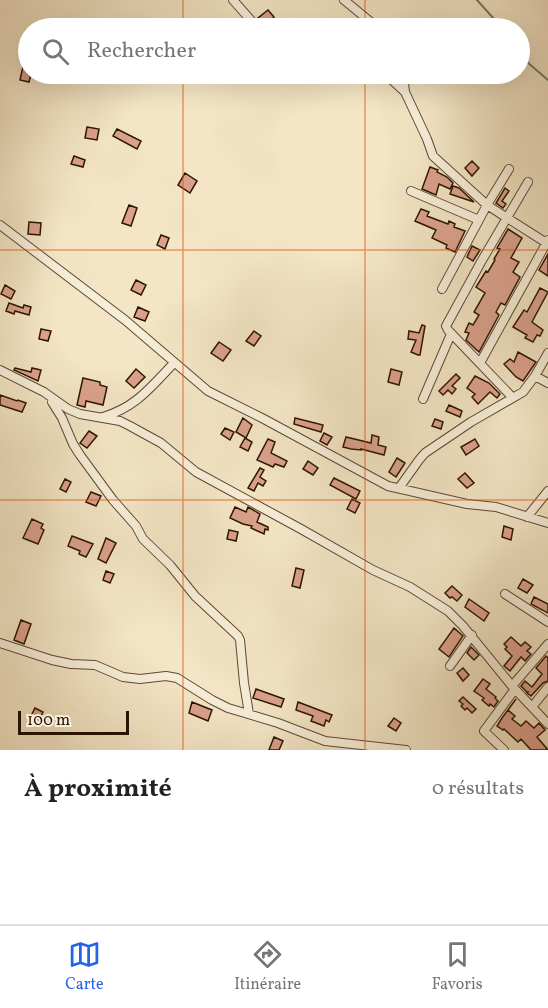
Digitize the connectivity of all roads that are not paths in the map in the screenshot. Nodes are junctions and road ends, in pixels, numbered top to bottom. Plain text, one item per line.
1 (233, 0) edge
2 (344, 0) edge
3 (249, 18) edge
4 (366, 18) edge
5 (396, 84) edge
6 (404, 84) edge
7 (405, 92) junction
8 (509, 169) dead end
9 (528, 182) dead end
10 (411, 190) dead end
11 (487, 205) junction
12 (507, 218) junction
13 (479, 219) junction
14 (0, 225) edge
15 (548, 242) edge
16 (442, 289) dead end
17 (451, 334) junction
18 (548, 353) edge
19 (174, 363) junction
20 (480, 363) junction
21 (0, 370) edge
22 (535, 376) junction
23 (548, 383) edge
24 (44, 392) junction
25 (512, 397) junction
26 (423, 399) dead end
27 (99, 418) junction
28 (399, 488) junction
29 (548, 491) edge
30 (527, 517) junction
31 (548, 523) edge
32 (505, 594) dead end
33 (548, 622) edge
34 (472, 635) junction
35 (0, 644) edge
36 (548, 644) edge
37 (450, 666) dead end
38 (548, 687) edge
39 (513, 688) junction
40 (532, 707) junction
41 (249, 714) junction
42 (548, 724) edge
43 (406, 750) edge
44 (504, 750) edge

1 - 3 street
2 - 4 street
5 - 7 street
6 - 7 street
7 - 11 street
8 - 11 street
9 - 12 street
10 - 13 street
11 - 12 street
11 - 13 street
12 - 15 street
12 - 17 street
13 - 16 street
14 - 19 street
15 - 20 street
17 - 20 street
17 - 26 street
18 - 22 street
19 - 27 street
19 - 28 street
20 - 25 street
21 - 24 street
22 - 23 street
22 - 25 street
24 - 27 street
24 - 41 street
25 - 28 street
27 - 34 street
28 - 30 street
29 - 30 street
30 - 31 street
32 - 33 street
34 - 37 street
34 - 39 street
35 - 41 street
36 - 39 street
38 - 40 street
39 - 40 street
39 - 44 street
40 - 42 street
41 - 43 street

